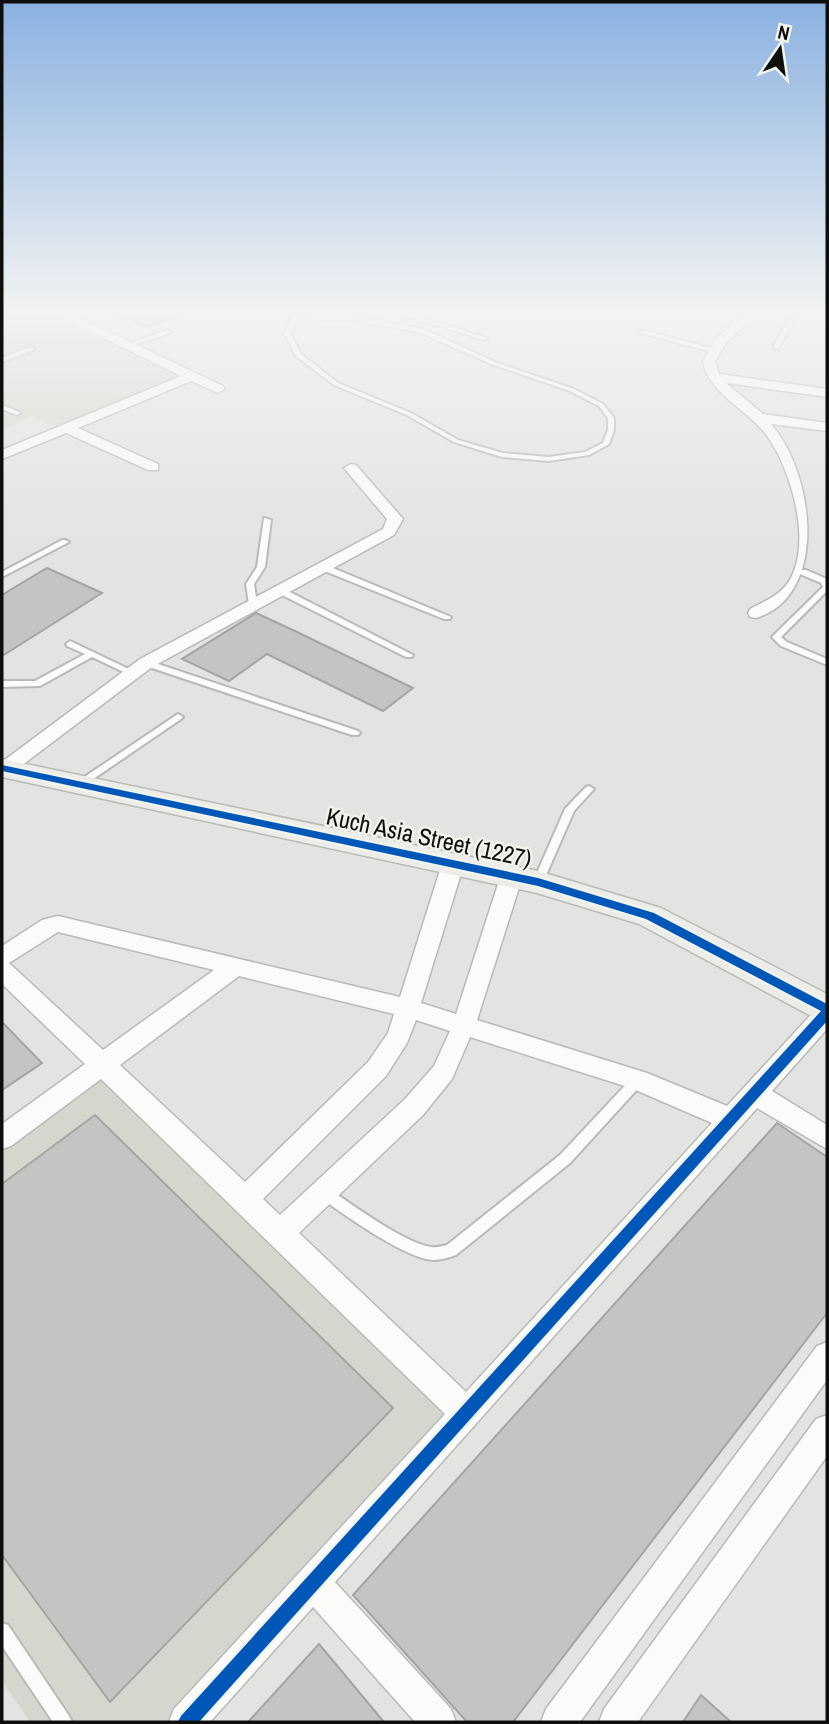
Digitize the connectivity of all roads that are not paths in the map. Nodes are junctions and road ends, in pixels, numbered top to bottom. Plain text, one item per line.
1 (158, 390) edge
2 (352, 390) edge
3 (573, 390) edge
4 (729, 390) edge
5 (809, 390) edge
6 (827, 393) edge
7 (2, 407) edge
8 (17, 413) dead end
9 (760, 418) junction
10 (827, 427) edge
11 (68, 429) junction
12 (2, 455) edge
13 (153, 467) dead end
14 (351, 468) dead end
15 (267, 520) dead end
16 (65, 542) dead end
17 (325, 568) junction
18 (803, 572) junction
19 (2, 575) edge
20 (279, 590) junction
21 (253, 604) junction
22 (756, 613) dead end
23 (447, 617) dead end
24 (69, 645) dead end
25 (91, 654) junction
26 (410, 655) dead end
27 (827, 662) edge
28 (140, 668) junction
29 (2, 684) edge
30 (178, 717) dead end
31 (355, 733) dead end
32 (4, 768) edge
33 (80, 784) junction
34 (589, 789) dead end
35 (453, 864) junction
36 (525, 879) junction
37 (2, 957) edge
38 (237, 966) junction
39 (2, 970) edge
40 (407, 1008) junction
41 (827, 1011) edge
42 (464, 1025) junction
43 (103, 1066) junction
44 (638, 1080) junction
45 (756, 1094) junction
46 (732, 1120) junction
47 (2, 1138) edge
48 (827, 1138) edge
49 (323, 1192) junction
50 (245, 1199) junction
51 (280, 1233) junction
52 (827, 1356) edge
53 (466, 1413) junction
54 (827, 1430) edge
55 (313, 1582) junction
56 (2, 1631) edge
57 (63, 1722) edge
58 (187, 1722) edge
59 (438, 1722) edge
60 (559, 1722) edge
61 (617, 1722) edge

1 - 11 street
2 - 3 lane
4 - 9 street
5 - 6 street
7 - 8 lane
9 - 10 street
9 - 18 street
11 - 12 street
11 - 13 street
14 - 17 street
15 - 21 lane
16 - 19 lane
17 - 20 street
17 - 23 lane
18 - 22 street
18 - 27 lane
20 - 21 street
20 - 26 lane
21 - 28 street
24 - 25 lane
25 - 28 lane
25 - 29 lane
28 - 31 lane
28 - 32 street
30 - 33 lane
32 - 33 street, Kuch Asia Street (1227)
33 - 35 street, Kuch Asia Street (1227)
34 - 36 lane
35 - 36 street, Kuch Asia Street (1227)
35 - 40 street
36 - 41 street, Kuch Asia Street (1227)
36 - 42 street
37 - 38 street
38 - 40 street
38 - 43 street
39 - 43 street
40 - 42 street
40 - 50 street
41 - 45 street
42 - 44 street
42 - 49 street
43 - 47 street
43 - 50 street
44 - 46 street
44 - 49 lane
45 - 46 street
45 - 48 street
46 - 53 street
49 - 51 street
50 - 51 street
51 - 53 street
52 - 60 street
53 - 55 street
54 - 61 street
55 - 58 street
55 - 59 street
56 - 57 lane

